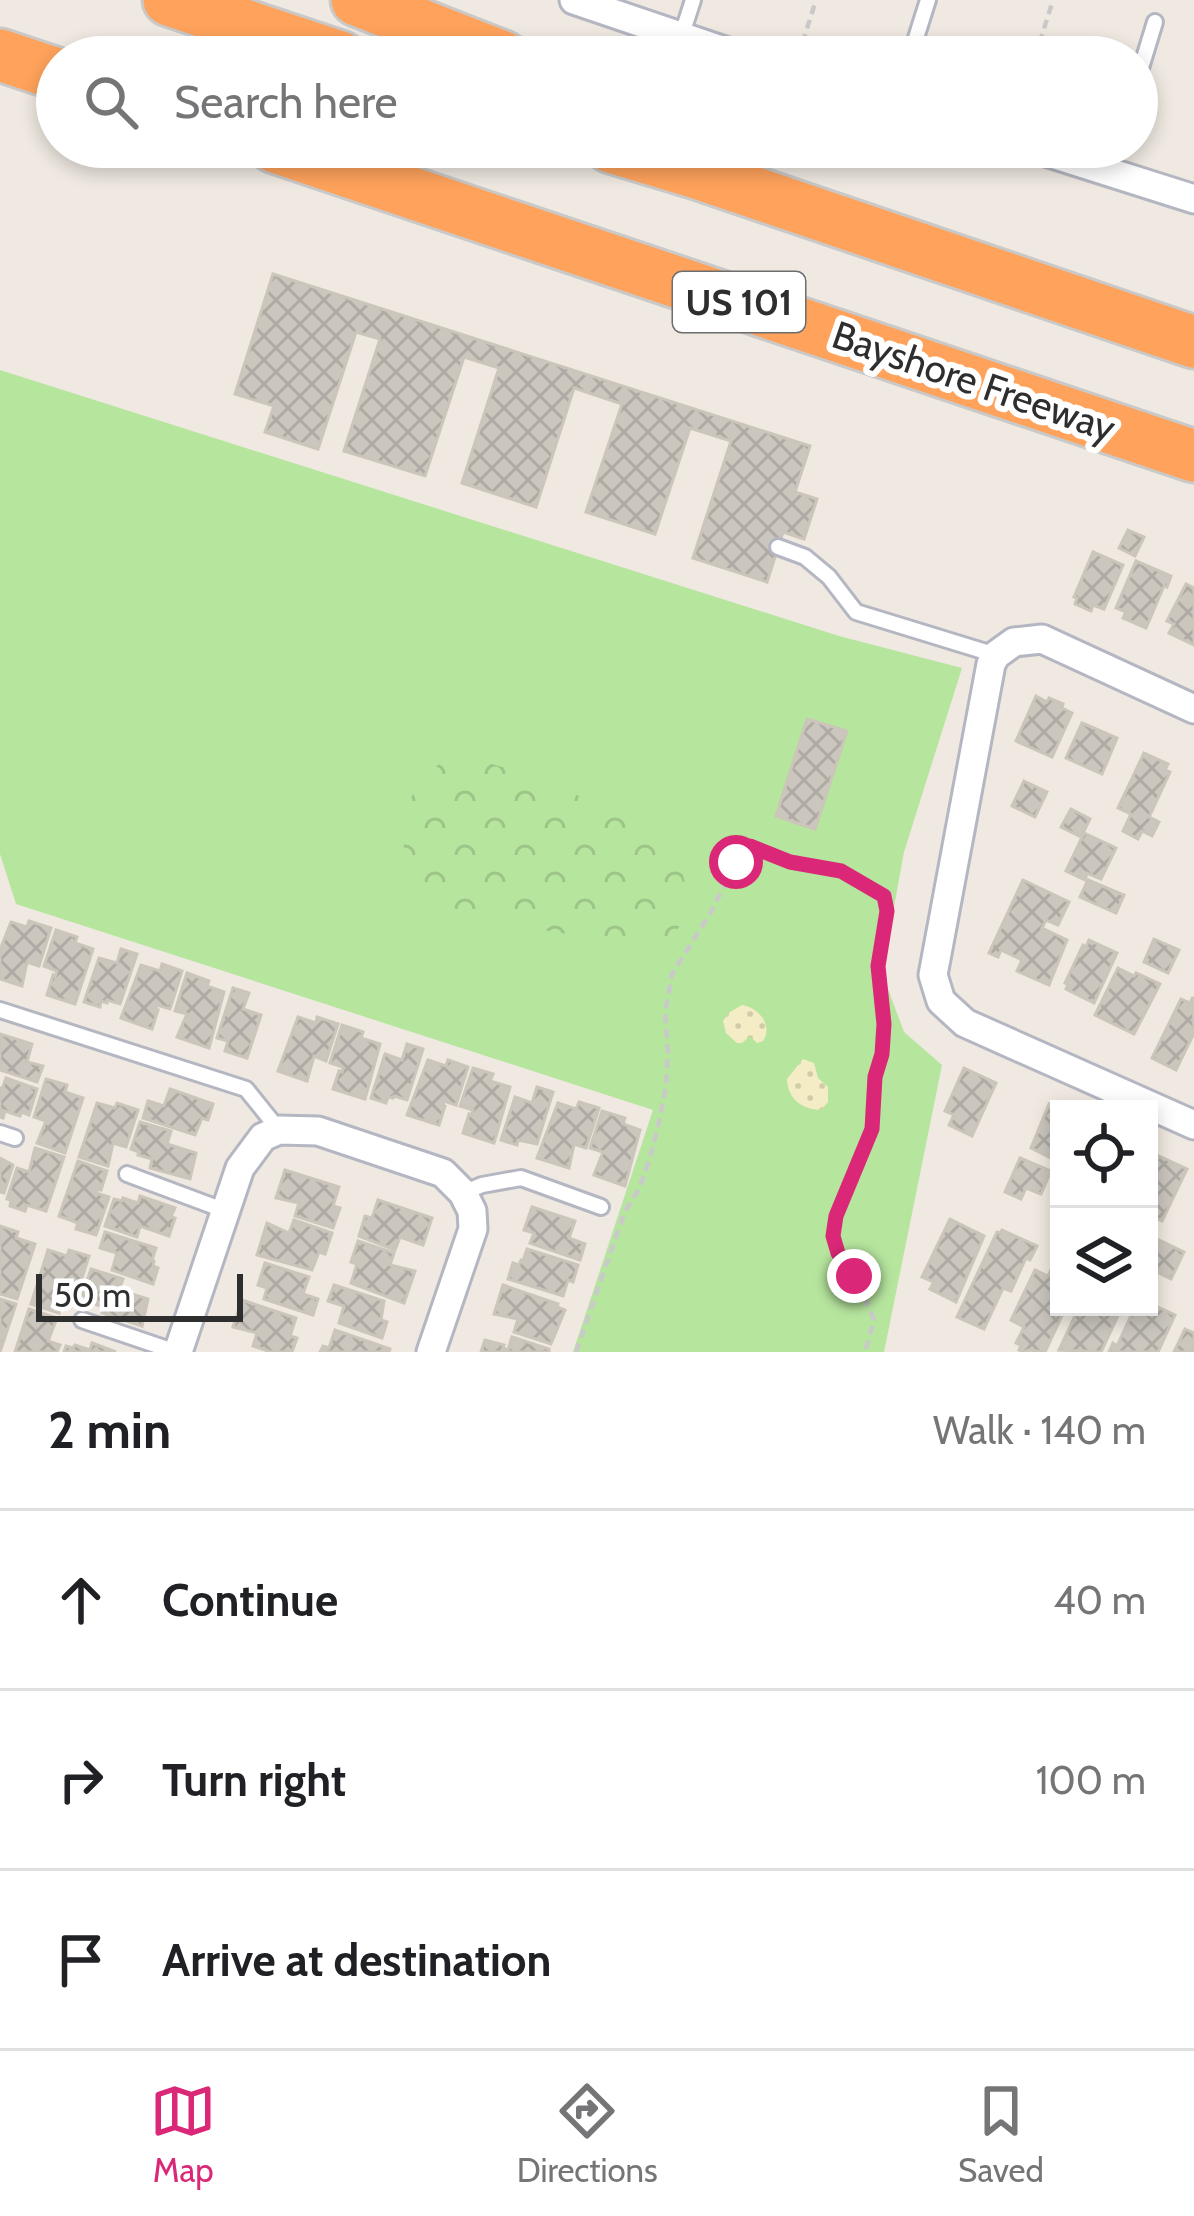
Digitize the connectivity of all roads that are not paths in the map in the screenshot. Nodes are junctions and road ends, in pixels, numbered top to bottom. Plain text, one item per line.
1 (169, 0) edge
2 (357, 0) edge
3 (574, 0) edge
4 (693, 0) edge
5 (928, 0) edge
6 (1155, 22) dead end
7 (277, 36) edge
8 (449, 36) edge
9 (678, 36) edge
10 (681, 36) edge
11 (917, 36) edge
12 (1151, 36) edge
13 (0, 55) edge
14 (36, 67) edge
15 (337, 168) edge
16 (703, 168) edge
17 (1130, 168) edge
18 (1194, 199) edge
19 (1194, 342) edge
20 (1194, 456) edge
21 (778, 547) dead end
22 (996, 656) junction
23 (1194, 710) edge
24 (0, 1010) edge
25 (1194, 1125) edge
26 (279, 1130) junction
27 (127, 1174) dead end
28 (464, 1193) junction
29 (601, 1207) dead end
30 (226, 1210) junction
31 (82, 1321) dead end
32 (177, 1352) edge
33 (431, 1352) edge

1 - 7 highway
2 - 8 highway
3 - 9 street
4 - 10 lane
5 - 11 lane
6 - 12 lane
13 - 14 highway
15 - 20 highway, Bayshore Freeway / US 101
16 - 19 highway
17 - 18 street
21 - 22 lane
22 - 23 street
22 - 25 street
24 - 26 lane
26 - 28 street
26 - 30 street
27 - 30 lane
28 - 29 lane
28 - 33 street
30 - 32 street
31 - 32 lane

